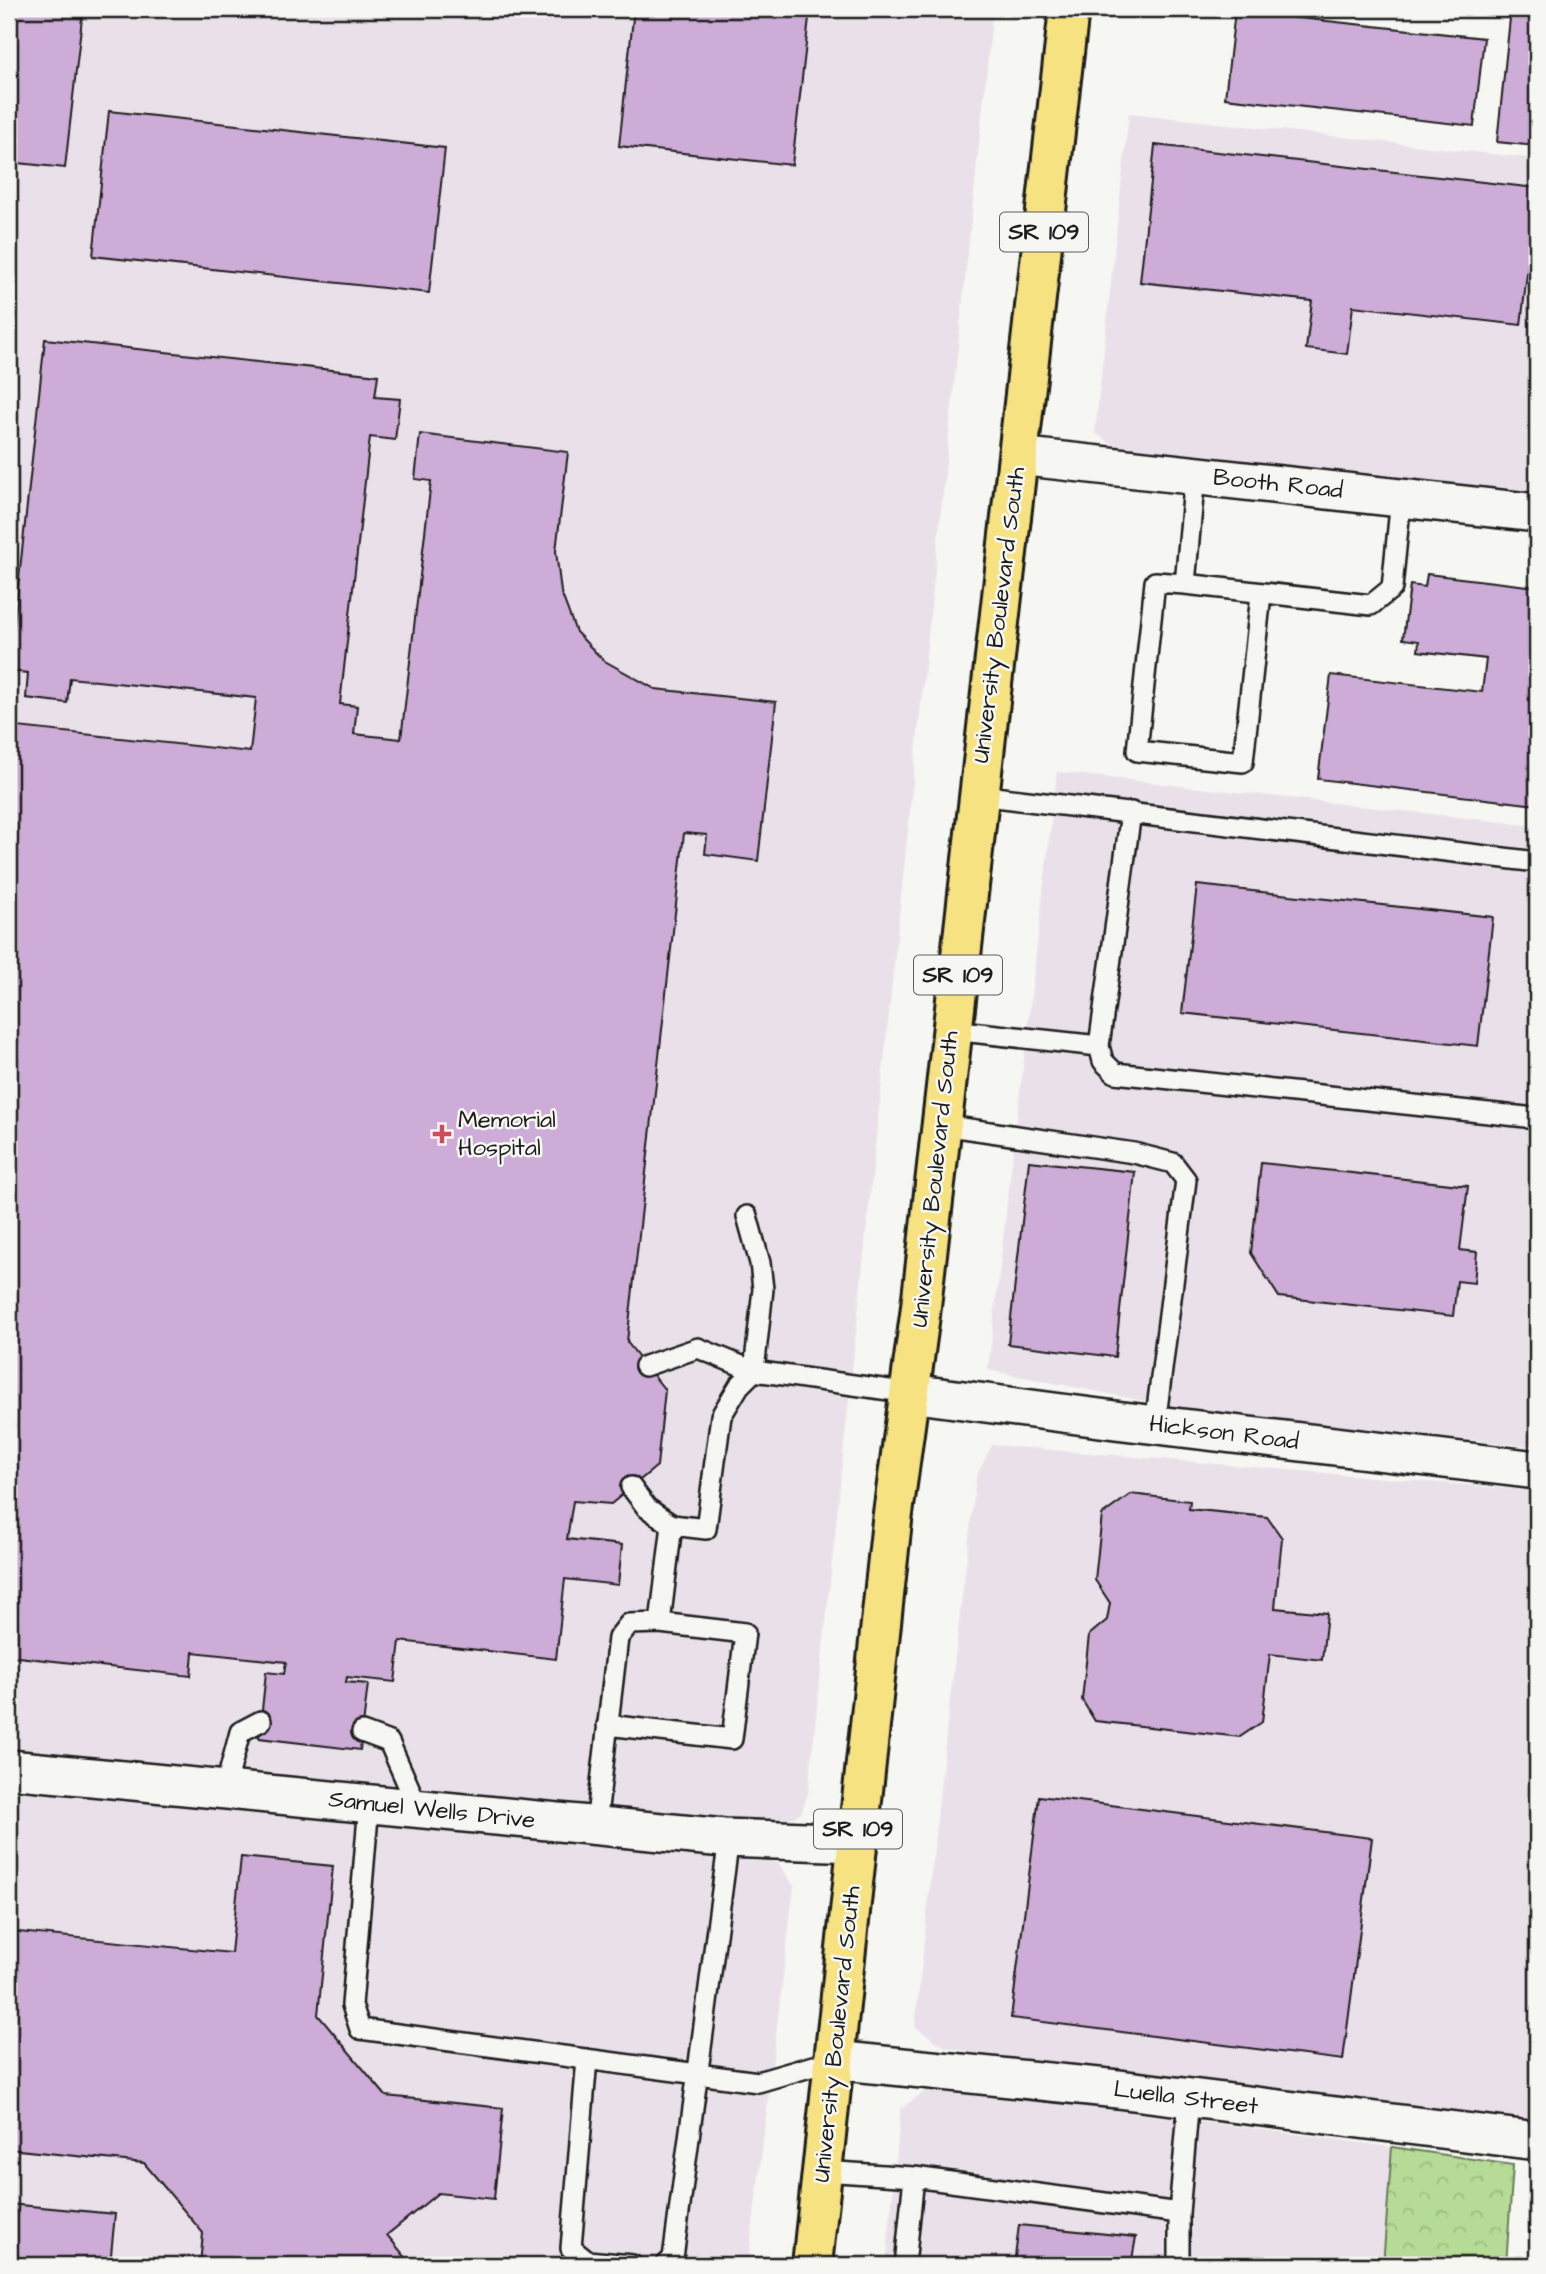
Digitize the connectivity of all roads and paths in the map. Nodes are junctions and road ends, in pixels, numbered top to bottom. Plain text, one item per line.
1 (1069, 9) edge
2 (1018, 456) junction
3 (1195, 475) junction
4 (1401, 498) junction
5 (1537, 513) edge
6 (1185, 584) junction
7 (1261, 594) junction
8 (978, 794) junction
9 (1131, 813) junction
10 (1537, 862) edge
11 (952, 1030) junction
12 (1099, 1046) junction
13 (1537, 1121) edge
14 (942, 1125) junction
15 (747, 1216) dead end
16 (645, 1366) dead end
17 (754, 1371) junction
18 (910, 1393) junction
19 (1155, 1425) junction
20 (1537, 1470) edge
21 (631, 1487) dead end
22 (671, 1525) junction
23 (660, 1623) junction
24 (261, 1721) dead end
25 (607, 1725) junction
26 (362, 1732) dead end
27 (9, 1769) edge
28 (225, 1788) junction
29 (369, 1804) junction
30 (418, 1808) junction
31 (596, 1825) junction
32 (729, 1838) junction
33 (857, 1843) junction
34 (587, 2059) junction
35 (834, 2060) junction
36 (696, 2073) junction
37 (1189, 2099) junction
38 (1537, 2141) edge
39 (822, 2171) junction
40 (914, 2177) junction
41 (1180, 2213) junction
42 (575, 2260) edge
43 (632, 2265) edge
44 (666, 2265) edge
45 (812, 2265) edge
46 (905, 2265) edge
47 (1179, 2265) edge

1 - 2 main road, University Boulevard South / SR 109
2 - 3 street, Booth Road
2 - 8 main road, University Boulevard South / SR 109
3 - 4 street, Booth Road
3 - 6 lane
4 - 5 street, Booth Road
4 - 7 lane
6 - 7 lane
6 - 7 lane
8 - 9 lane
8 - 11 main road, University Boulevard South / SR 109
9 - 10 lane
9 - 12 lane
11 - 12 lane
11 - 14 main road, University Boulevard South / SR 109
12 - 13 lane
14 - 18 main road, University Boulevard South / SR 109
14 - 19 lane
15 - 17 lane
16 - 17 lane
17 - 18 lane
17 - 22 lane
18 - 19 street, Hickson Road
18 - 33 main road, University Boulevard South / SR 109
19 - 20 street, Hickson Road
21 - 22 lane
22 - 23 lane
23 - 25 lane
23 - 25 lane
24 - 28 lane
25 - 31 lane
26 - 30 lane
27 - 28 street, Samuel Wells Drive
28 - 29 street, Samuel Wells Drive
29 - 30 street, Samuel Wells Drive
29 - 34 lane
30 - 31 street, Samuel Wells Drive
31 - 32 street, Samuel Wells Drive
32 - 33 street, Samuel Wells Drive
32 - 36 lane
33 - 35 main road, University Boulevard South / SR 109
34 - 36 lane
34 - 42 lane
35 - 36 lane
35 - 37 street, Luella Street
35 - 39 main road, University Boulevard South / SR 109
36 - 44 lane
37 - 38 street, Luella Street
37 - 41 lane
39 - 40 lane
39 - 45 main road, University Boulevard South / SR 109
40 - 41 lane
40 - 46 lane
41 - 47 lane
42 - 43 lane

